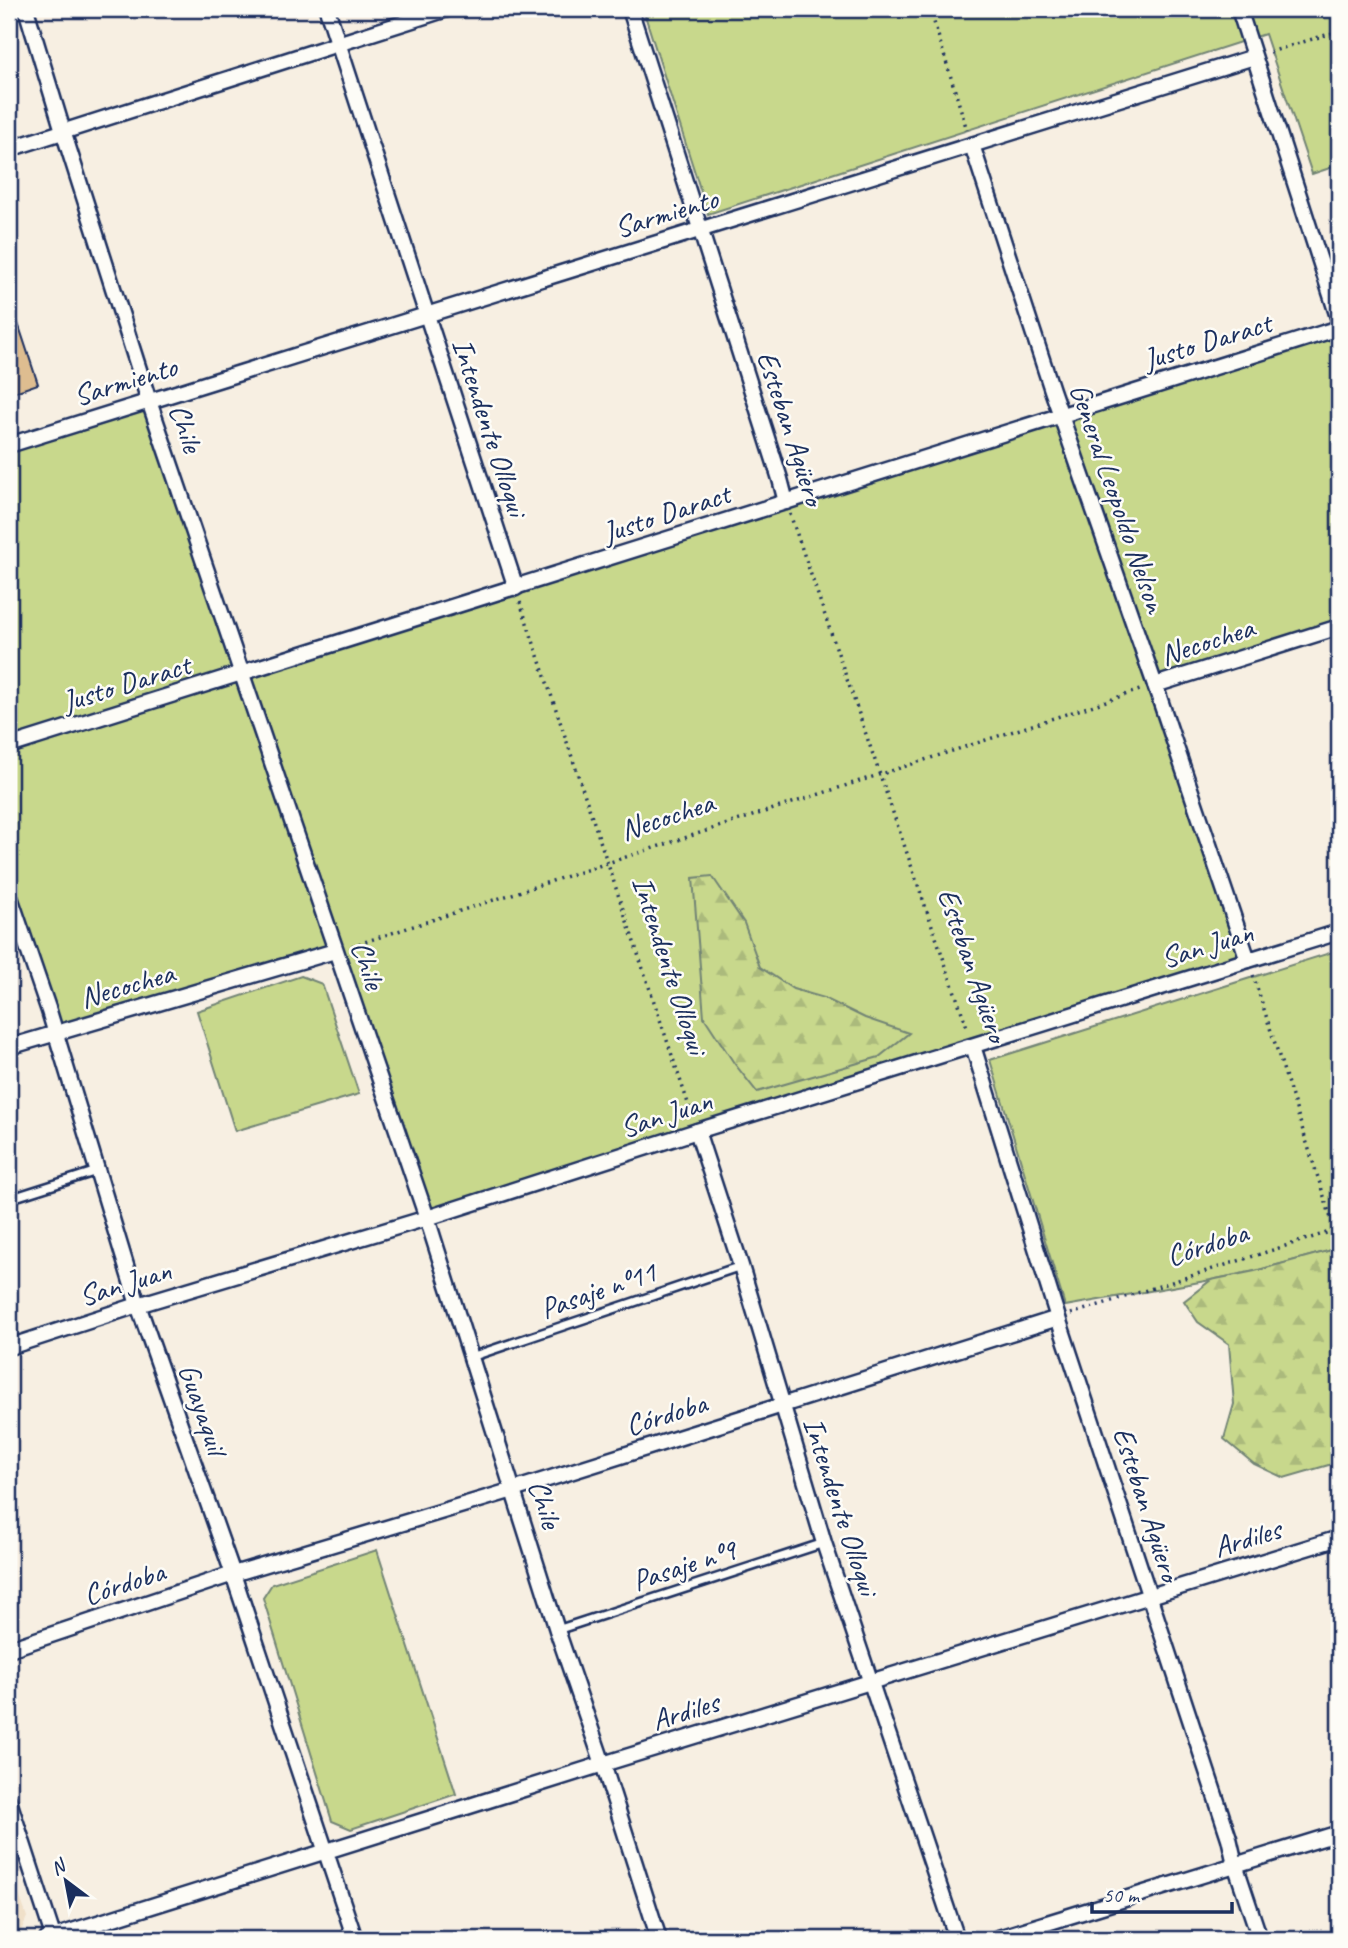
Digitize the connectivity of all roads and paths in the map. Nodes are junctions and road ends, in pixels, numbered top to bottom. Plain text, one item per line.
1 (26, 9) edge
2 (327, 9) edge
3 (447, 9) edge
4 (630, 9) edge
5 (930, 9) edge
6 (1239, 9) edge
7 (1339, 30) edge
8 (338, 43) junction
9 (1254, 57) junction
10 (63, 131) junction
11 (972, 145) junction
12 (9, 149) edge
13 (700, 230) junction
14 (426, 315) junction
15 (1339, 320) edge
16 (1339, 328) edge
17 (149, 401) junction
18 (1061, 414) junction
19 (9, 445) edge
20 (786, 502) junction
21 (516, 588) junction
22 (1339, 627) edge
23 (242, 675) junction
24 (1155, 685) junction
25 (9, 746) edge
26 (880, 775) junction
27 (608, 863) junction
28 (9, 895) edge
29 (1339, 932) edge
30 (335, 951) junction
31 (1248, 960) junction
32 (55, 1033) junction
33 (973, 1046) junction
34 (9, 1047) edge
35 (697, 1131) junction
36 (97, 1171) junction
37 (9, 1199) edge
38 (427, 1218) junction
39 (1337, 1230) edge
40 (1339, 1243) edge
41 (741, 1266) junction
42 (138, 1305) junction
43 (1058, 1318) junction
44 (9, 1347) edge
45 (470, 1357) junction
46 (782, 1406) junction
47 (513, 1490) junction
48 (1339, 1538) edge
49 (824, 1544) junction
50 (233, 1574) junction
51 (1150, 1595) junction
52 (557, 1630) junction
53 (9, 1649) edge
54 (872, 1681) junction
55 (603, 1764) junction
56 (9, 1801) edge
57 (1339, 1833) edge
58 (325, 1851) junction
59 (1235, 1864) junction
60 (51, 1939) edge
61 (355, 1939) edge
62 (659, 1939) edge
63 (957, 1939) edge
64 (995, 1939) edge
65 (1260, 1939) edge

1 - 10 street, Chile
2 - 8 street, Intendente Olloqui
3 - 8 street
4 - 13 street, Esteban Agüero
5 - 11 path
6 - 9 street
7 - 9 path
8 - 10 street
8 - 14 street, Intendente Olloqui
9 - 11 street, Sarmiento
9 - 15 street
10 - 12 street
10 - 17 street, Chile
11 - 13 street, Sarmiento
11 - 18 street, General Leopoldo Nelson
13 - 14 street, Sarmiento
13 - 20 street, Esteban Agüero
14 - 17 street, Sarmiento
14 - 21 street, Intendente Olloqui
16 - 18 street, Justo Daract
17 - 19 street, Sarmiento
17 - 23 street, Chile
18 - 20 street, Justo Daract
18 - 24 street, General Leopoldo Nelson
20 - 21 street, Justo Daract
20 - 26 path, Esteban Agüero
21 - 23 street, Justo Daract
21 - 27 path, Intendente Olloqui
22 - 24 street, Necochea
23 - 25 street, Justo Daract
23 - 30 street, Chile
24 - 26 path, Necochea
24 - 31 street, General Leopoldo Nelson
26 - 27 path, Necochea
26 - 33 path, Esteban Agüero
27 - 30 path, Necochea
27 - 35 path, Intendente Olloqui
28 - 32 street, Guayaquil
29 - 31 street, San Juan
30 - 32 street, Necochea
30 - 38 street, Chile
31 - 33 street, San Juan
31 - 39 path
32 - 34 street, Necochea
32 - 36 street, Guayaquil
33 - 35 street, San Juan
33 - 43 street, Esteban Agüero
35 - 38 street, San Juan
35 - 41 street, Intendente Olloqui
36 - 37 lane
36 - 42 street, Guayaquil
38 - 42 street, San Juan
38 - 45 street, Chile
39 - 40 path
39 - 43 path, Córdoba
41 - 45 lane, Pasaje nº11
41 - 46 street, Intendente Olloqui
42 - 44 street, San Juan
42 - 50 street, Guayaquil
43 - 46 street, Córdoba
43 - 51 street, Esteban Agüero
45 - 47 street, Chile
46 - 47 street, Córdoba
46 - 49 street, Intendente Olloqui
47 - 50 street, Córdoba
47 - 52 street, Chile
48 - 51 street, Ardiles
49 - 52 lane, Pasaje nº9
49 - 54 street, Intendente Olloqui
50 - 53 street, Córdoba
50 - 58 street, Guayaquil
51 - 54 street, Ardiles
51 - 59 street, Esteban Agüero
52 - 55 street, Chile
54 - 55 street, Ardiles
54 - 63 street, Intendente Olloqui
55 - 58 street, Ardiles
55 - 62 street, Chile
56 - 60 street
57 - 59 street
58 - 60 street, Ardiles
58 - 61 street, Guayaquil
59 - 64 street
59 - 65 street, Esteban Agüero

